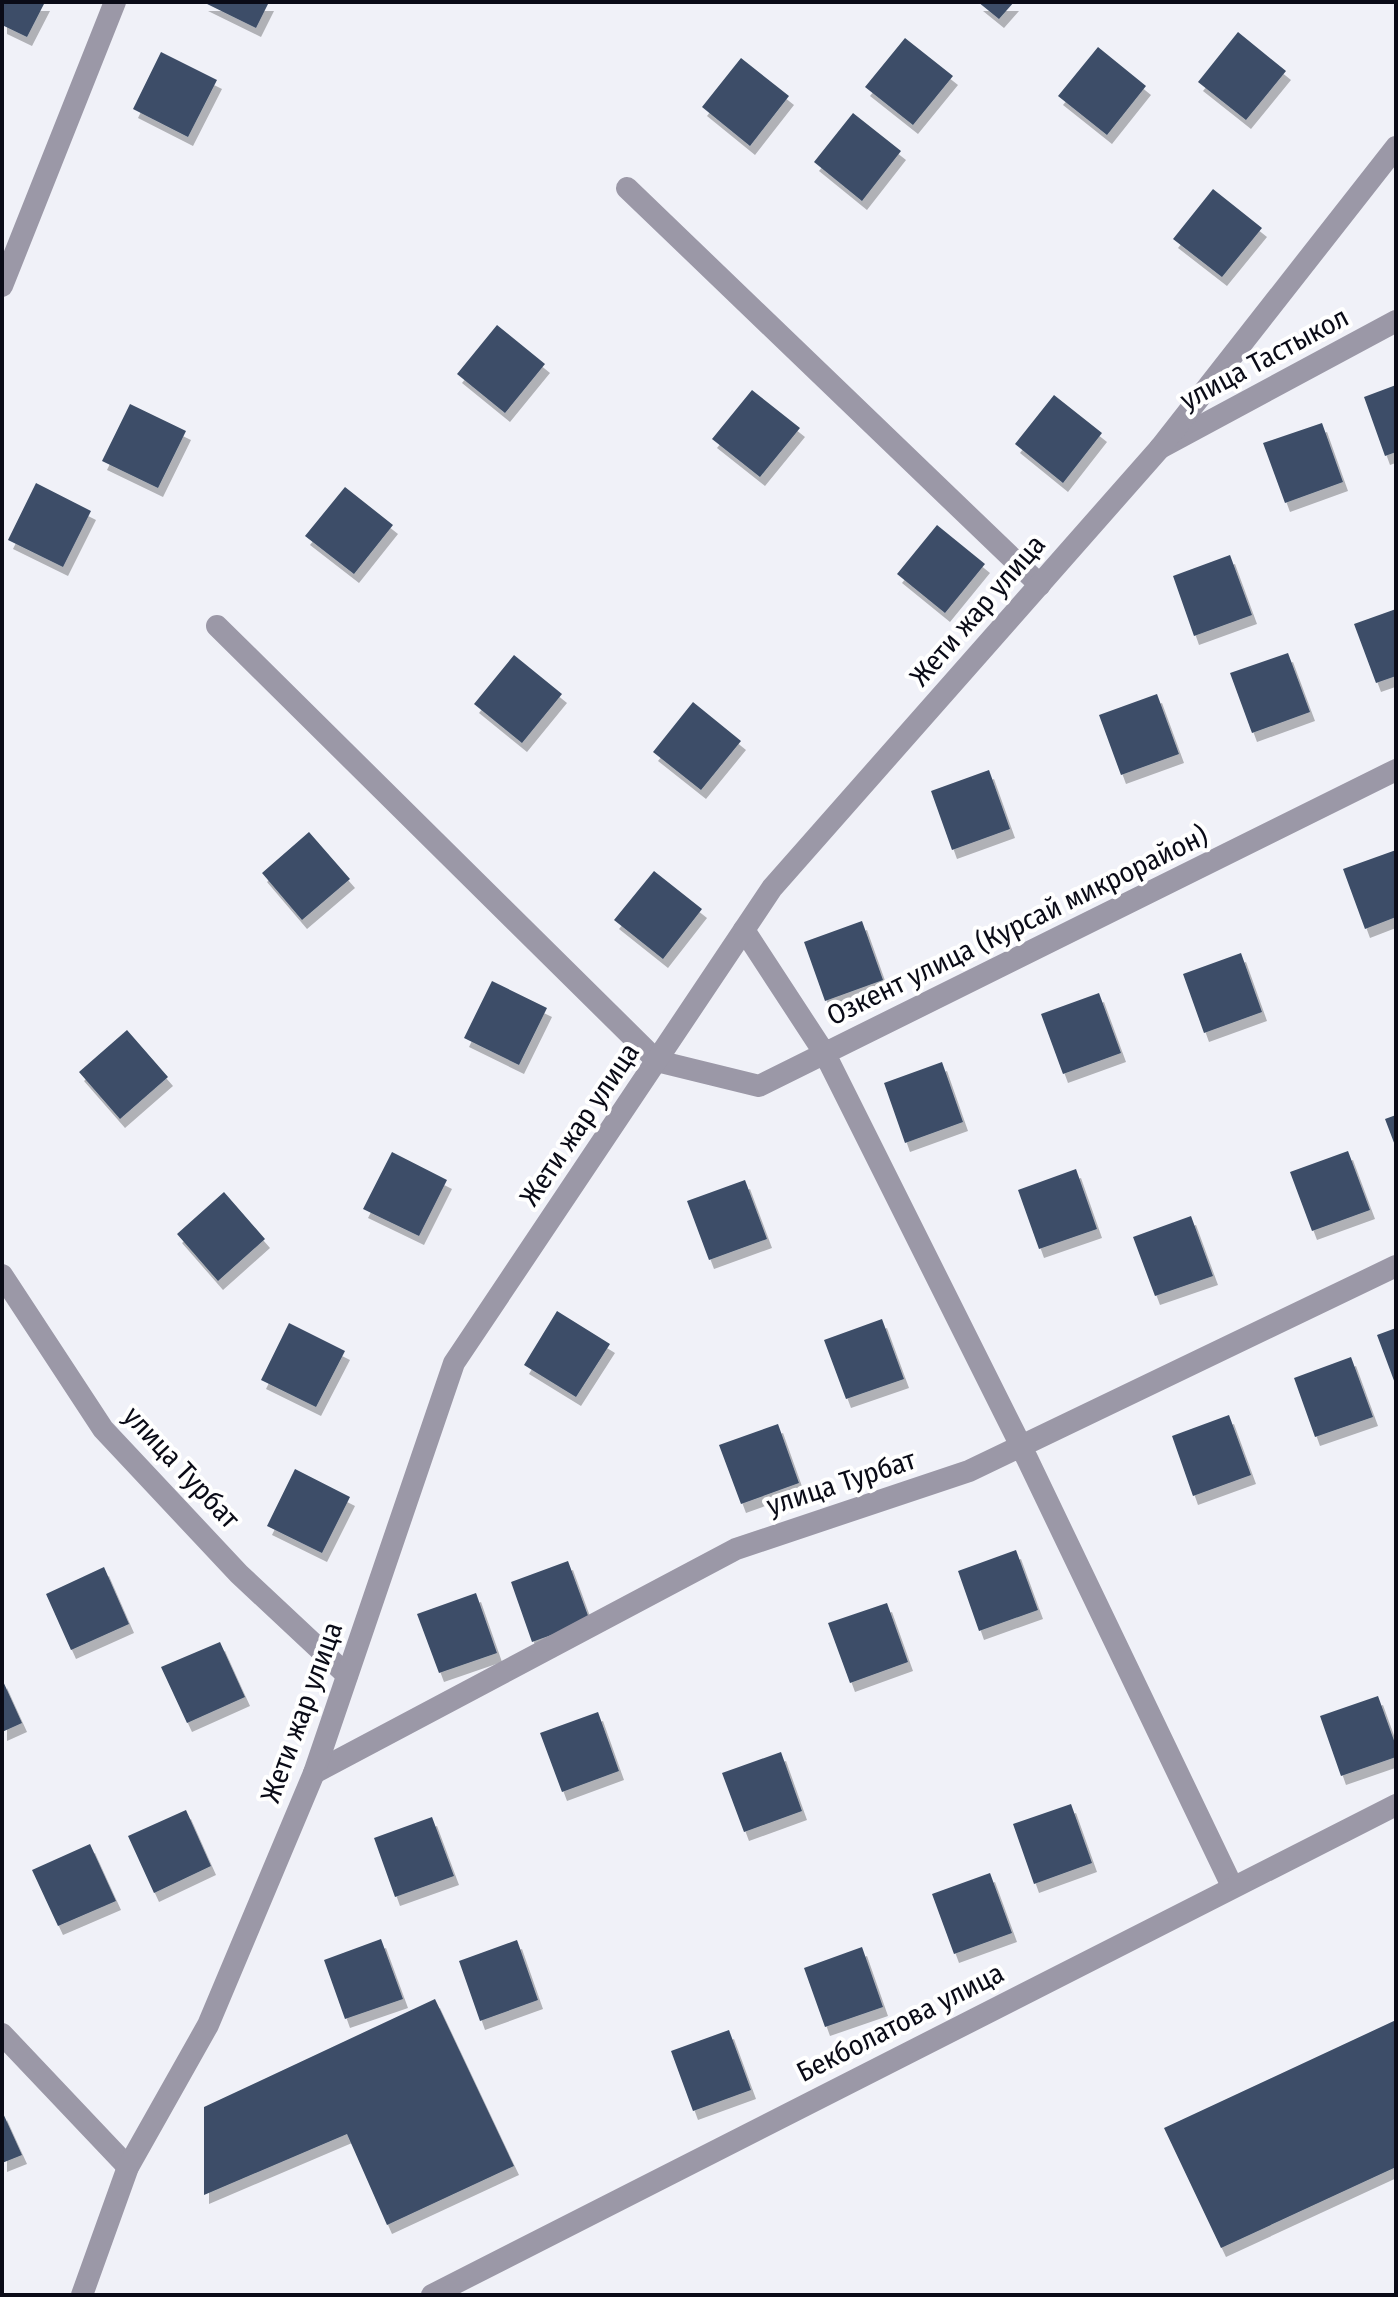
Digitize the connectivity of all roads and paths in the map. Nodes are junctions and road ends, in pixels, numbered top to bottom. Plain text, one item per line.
1 (115, 2) edge
2 (1396, 147) edge
3 (627, 188) dead end
4 (2, 286) edge
5 (1396, 321) edge
6 (1160, 448) junction
7 (1040, 585) junction
8 (217, 626) dead end
9 (1396, 770) edge
10 (744, 930) junction
11 (825, 1054) junction
12 (657, 1061) junction
13 (1396, 1266) edge
14 (2, 1275) edge
15 (1021, 1446) junction
16 (347, 1675) junction
17 (314, 1773) junction
18 (1396, 1805) edge
19 (1232, 1886) junction
20 (2, 2034) edge
21 (128, 2167) junction
22 (82, 2295) edge
23 (432, 2295) edge

1 - 4 street
2 - 6 street, Жети жар улица
3 - 7 street
5 - 6 street, улица Тастыкол
6 - 7 street, Жети жар улица
7 - 10 street, Жети жар улица
8 - 12 street
9 - 11 street, Озкент улица (Курсай микрорайон)
10 - 11 street
10 - 12 street, Жети жар улица
11 - 12 street, Озкент улица (Курсай микрорайон)
11 - 15 street
12 - 16 street, Жети жар улица
13 - 15 street, улица Турбат
14 - 16 street, улица Турбат
15 - 17 street, улица Турбат
15 - 19 street
16 - 17 street, Жети жар улица
17 - 21 street, Жети жар улица
18 - 19 street, Бекболатова улица
19 - 23 street, Бекболатова улица
20 - 21 street
21 - 22 street, Жети жар улица

